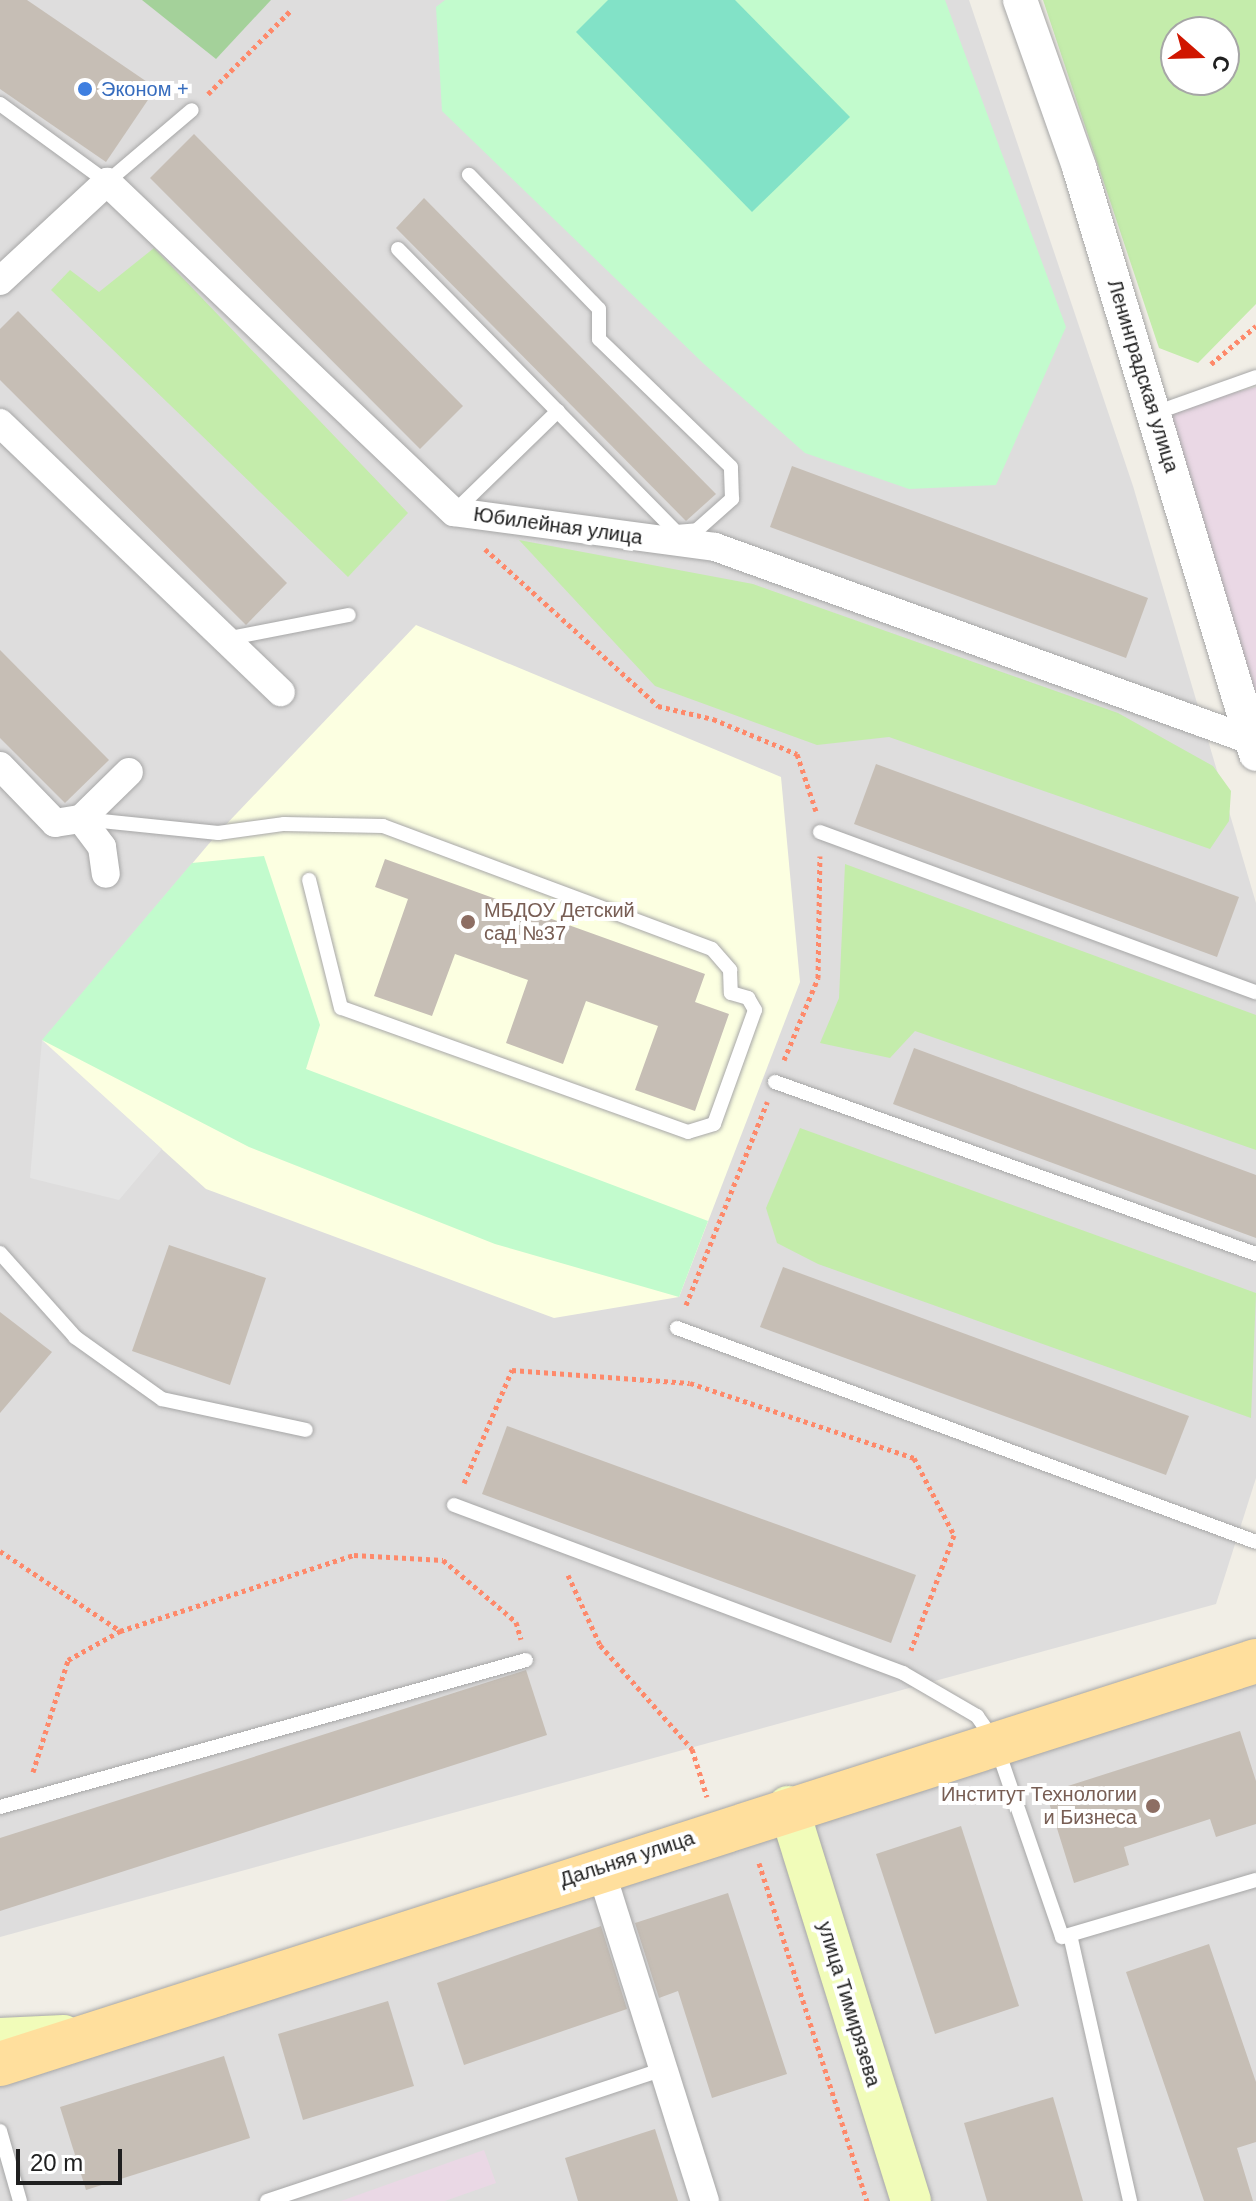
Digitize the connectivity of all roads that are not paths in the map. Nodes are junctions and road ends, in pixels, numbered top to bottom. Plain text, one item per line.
1 (1020, 0) edge
2 (0, 104) edge
3 (192, 110) road end
4 (469, 175) dead end
5 (107, 182) junction
6 (398, 249) dead end
7 (0, 281) edge
8 (1256, 377) edge
9 (558, 411) junction
10 (1155, 413) junction
11 (0, 423) edge
12 (454, 512) junction
13 (712, 534) junction
14 (349, 615) dead end
15 (224, 639) junction
16 (281, 692) dead end
17 (1255, 748) edge
18 (0, 766) edge
19 (129, 772) dead end
20 (81, 819) junction
21 (820, 832) road end
22 (106, 874) dead end
23 (309, 880) dead end
24 (1256, 992) edge
25 (775, 1082) road end
26 (0, 1253) edge
27 (1256, 1254) edge
28 (677, 1328) road end
29 (306, 1430) dead end
30 (454, 1505) road end
31 (1256, 1542) edge
32 (526, 1660) road end
33 (1256, 1661) edge
34 (995, 1742) junction
35 (788, 1806) junction
36 (0, 1807) edge
37 (600, 1868) junction
38 (1256, 1880) edge
39 (1071, 1939) junction
40 (96, 2033) junction
41 (0, 2038) edge
42 (0, 2064) edge
43 (663, 2069) junction
44 (0, 2131) edge
45 (20, 2201) edge
46 (267, 2201) edge
47 (705, 2201) edge
48 (911, 2201) edge
49 (1130, 2201) edge

1 - 10 street, Ленинградская улица
2 - 5 lane
3 - 5 lane
4 - 13 lane
5 - 7 street
5 - 12 street, Юбилейная улица
6 - 9 lane
8 - 10 lane
9 - 12 lane
9 - 13 lane
10 - 17 street, Ленинградская улица
11 - 15 street
12 - 13 street, Юбилейная улица
13 - 17 street, Юбилейная улица
14 - 15 lane
15 - 16 street
18 - 20 street
19 - 20 street
20 - 22 street
20 - 23 lane
21 - 24 lane
25 - 27 lane
26 - 29 lane
28 - 31 lane
30 - 34 lane
32 - 36 lane
33 - 34 main road, Дальняя улица
34 - 35 main road, Дальняя улица
34 - 39 lane
35 - 37 main road, Дальняя улица
35 - 48 main road, улица Тимирязева
37 - 40 main road, Дальняя улица
37 - 43 street
38 - 39 lane
39 - 49 lane
40 - 41 main road
40 - 42 main road, Дальняя улица
43 - 46 lane
43 - 47 street
44 - 45 lane

